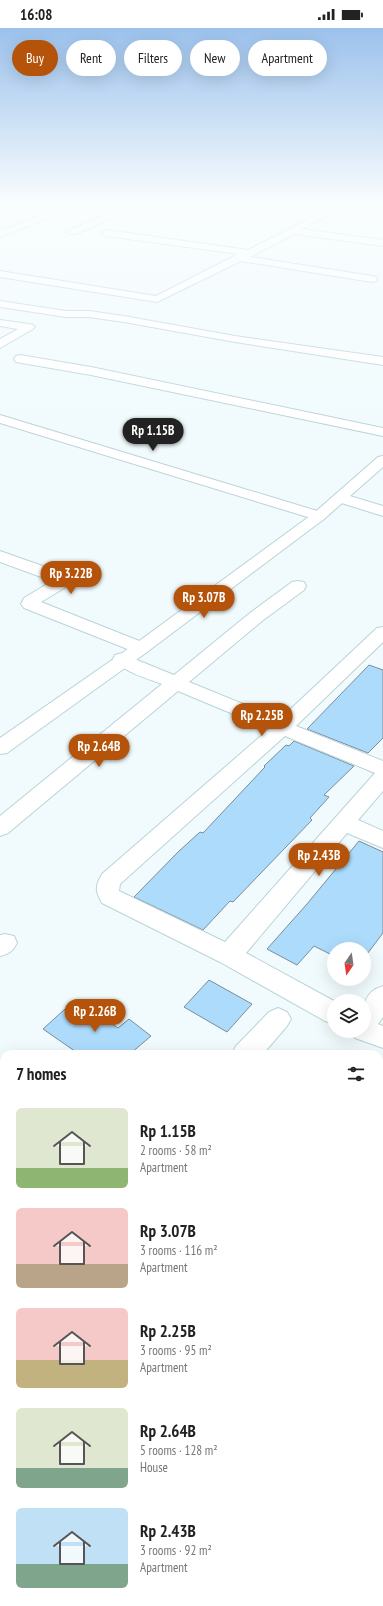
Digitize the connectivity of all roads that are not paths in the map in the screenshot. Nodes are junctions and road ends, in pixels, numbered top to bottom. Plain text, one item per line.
1 (29, 279) edge
2 (198, 279) edge
3 (0, 304) edge
4 (0, 323) edge
5 (0, 344) edge
6 (20, 359) dead end
7 (383, 361) edge
8 (0, 419) edge
9 (383, 432) edge
10 (383, 461) edge
11 (352, 502) junction
12 (383, 511) edge
13 (310, 513) junction
14 (0, 556) edge
15 (298, 586) dead end
16 (383, 632) edge
17 (141, 648) junction
18 (126, 662) junction
19 (176, 683) junction
20 (282, 728) junction
21 (0, 748) edge
22 (383, 769) edge
23 (383, 777) edge
24 (344, 822) junction
25 (0, 828) edge
26 (383, 840) edge
27 (229, 955) junction
28 (383, 996) edge
29 (327, 1010) edge
30 (371, 1013) edge
31 (278, 1019) dead end
32 (371, 1032) edge
33 (383, 1036) edge
34 (250, 1050) edge

1 - 2 street
3 - 7 street
4 - 5 street
6 - 9 street
8 - 13 street
10 - 11 street
11 - 12 street
11 - 13 street
13 - 17 street
14 - 17 street
15 - 19 street
16 - 20 street
17 - 18 street
18 - 19 street
18 - 21 street
19 - 20 street
19 - 25 street
20 - 22 street
20 - 27 street
23 - 24 street
24 - 26 street
24 - 27 street
27 - 29 street
28 - 30 street
31 - 34 street
32 - 33 street

